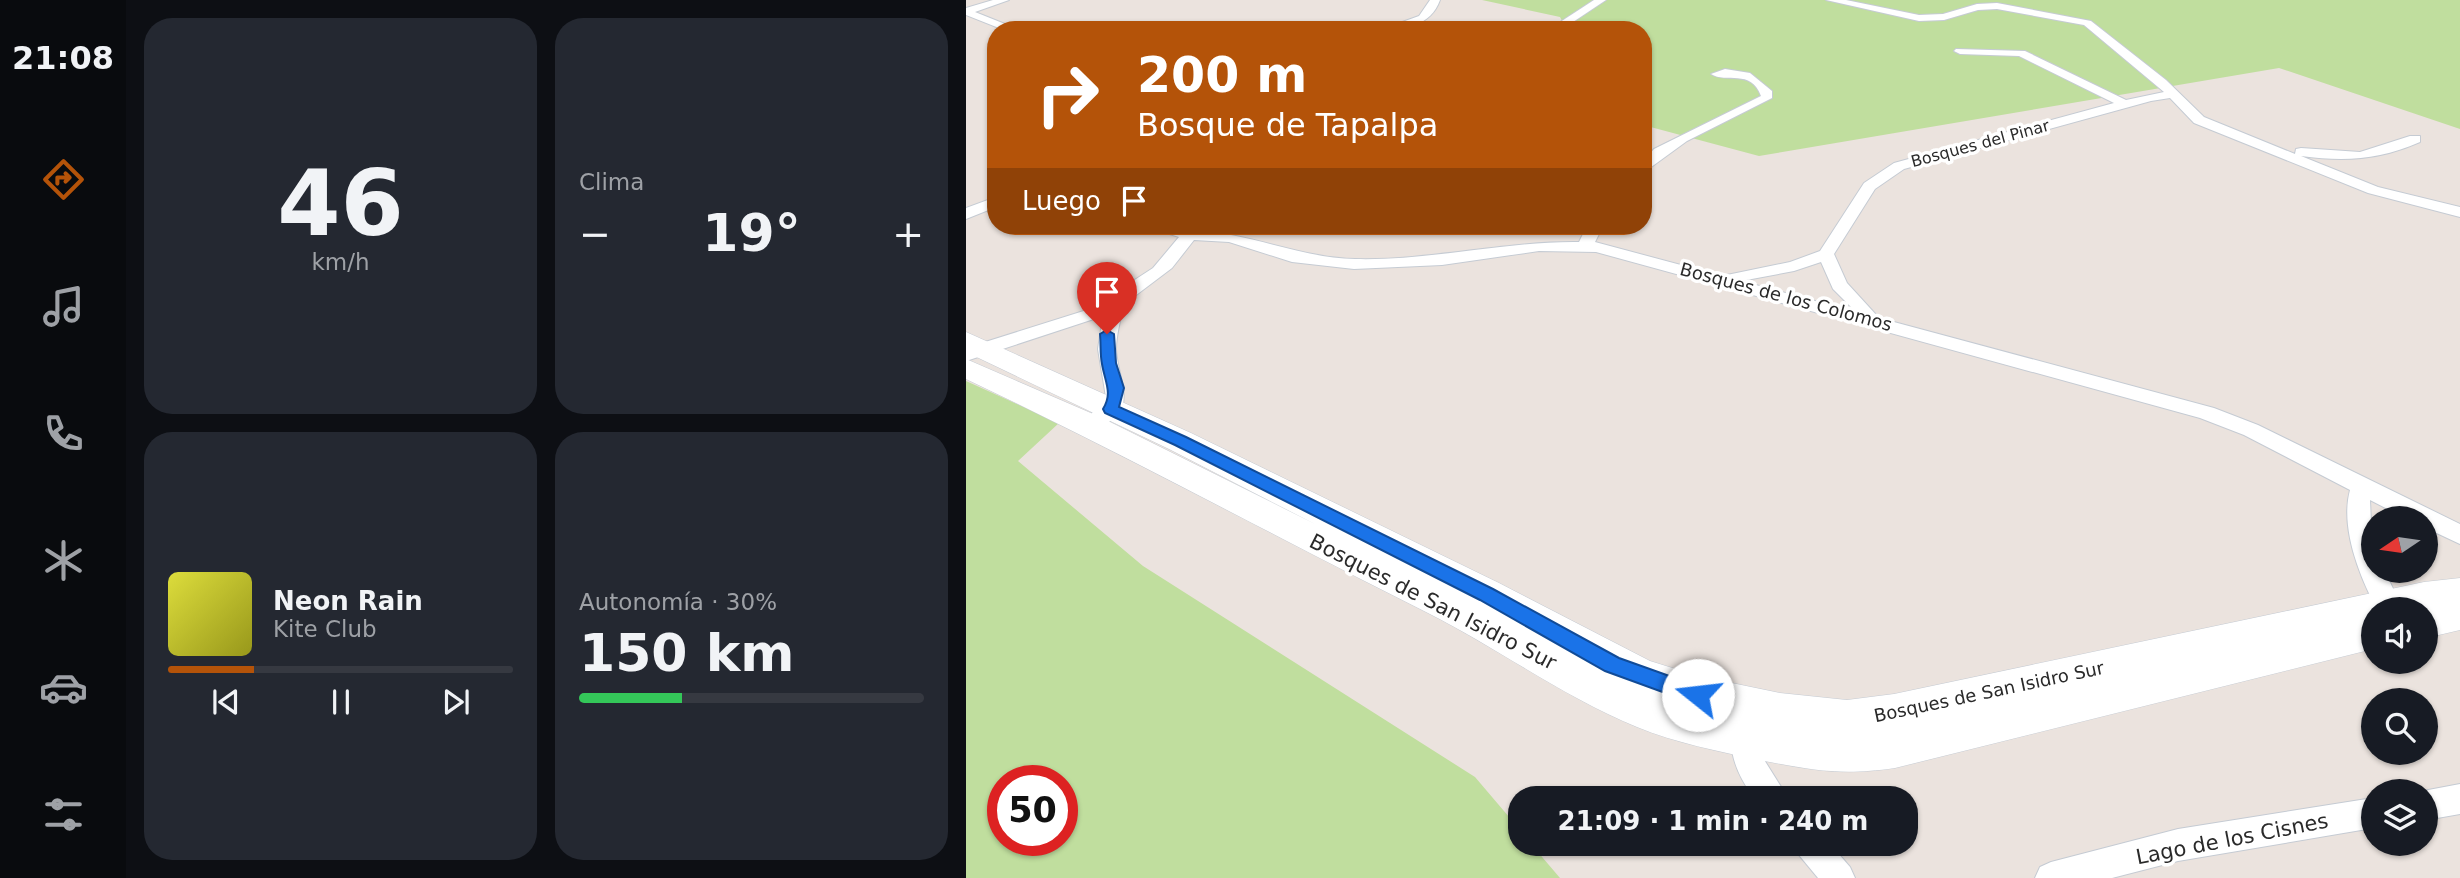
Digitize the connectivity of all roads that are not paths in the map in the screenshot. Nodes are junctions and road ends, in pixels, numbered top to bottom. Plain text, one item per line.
1 (1004, 0) edge
2 (1435, 0) edge
3 (1601, 0) edge
4 (1831, 0) edge
5 (966, 12) edge
6 (979, 17) junction
7 (966, 21) edge
8 (990, 21) edge
9 (1414, 21) edge
10 (1567, 21) edge
11 (1960, 51) dead end
12 (1717, 74) dead end
13 (2174, 94) junction
14 (2125, 104) junction
15 (2415, 139) dead end
16 (2282, 154) junction
17 (1652, 159) edge
18 (2460, 201) edge
19 (987, 205) edge
20 (2444, 208) junction
21 (2460, 212) edge
22 (966, 214) edge
23 (1187, 235) edge
24 (1222, 235) edge
25 (1538, 235) edge
26 (1590, 235) edge
27 (1585, 245) junction
28 (1539, 246) junction
29 (1826, 254) junction
30 (1723, 279) junction
31 (1114, 303) junction
32 (1875, 321) junction
33 (970, 353) edge
34 (1100, 417) junction
35 (2362, 488) junction
36 (2400, 506) edge
37 (2438, 524) edge
38 (2460, 535) edge
39 (2460, 594) edge
40 (2379, 597) edge
41 (2438, 600) edge
42 (2460, 614) edge
43 (2438, 619) edge
44 (2361, 622) edge
45 (1747, 723) junction
46 (1764, 786) edge
47 (2460, 799) edge
48 (2438, 803) edge
49 (2361, 815) edge
50 (1820, 856) edge
51 (1839, 878) edge
52 (2051, 878) edge

1 - 5 street
2 - 9 street
3 - 10 street
4 - 13 street
5 - 6 street
6 - 7 street
6 - 8 street
11 - 14 street
12 - 17 street
13 - 14 street, Bosques del Pinar
13 - 16 street
14 - 29 street, Bosques del Pinar
15 - 16 street
16 - 20 street
18 - 20 street
19 - 22 street
20 - 21 street
23 - 31 street
24 - 28 street, Bosques de los Colomos
25 - 28 street
26 - 27 street
27 - 28 street, Bosques de los Colomos
27 - 30 street, Bosques de los Colomos
29 - 30 street
29 - 32 street
30 - 32 street, Bosques de los Colomos
31 - 33 street
31 - 34 street
32 - 35 street, Bosques de los Colomos
33 - 34 main road, Bosques de San Isidro Sur
34 - 45 main road, Bosques de San Isidro Sur
35 - 36 street, Bosques de los Colomos
35 - 40 street
37 - 38 street, Bosques de los Colomos
39 - 41 main road, Bosques de San Isidro Sur
42 - 43 main road
44 - 45 main road, Bosques de San Isidro Sur
45 - 46 street
47 - 48 street
49 - 52 street, Lago de los Cisnes
50 - 51 street

